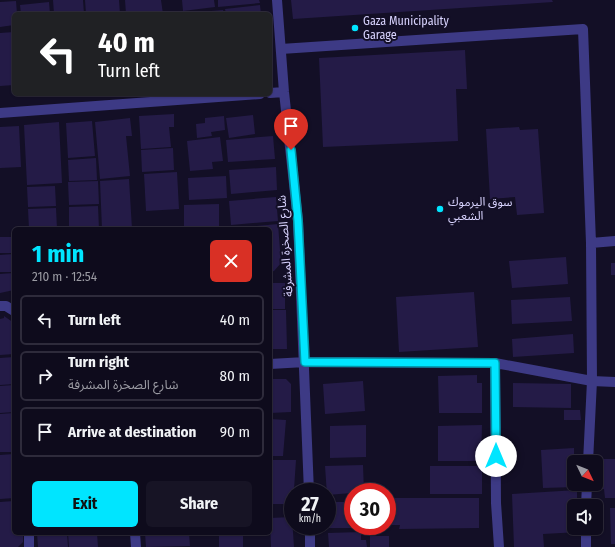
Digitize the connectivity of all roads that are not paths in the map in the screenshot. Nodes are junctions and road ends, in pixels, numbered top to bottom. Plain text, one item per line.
1 (277, 0) edge
2 (281, 49) junction
3 (284, 92) junction
4 (272, 93) edge
5 (233, 96) edge
6 (0, 113) edge
7 (615, 241) edge
8 (591, 243) junction
9 (0, 306) edge
10 (12, 310) edge
11 (305, 362) junction
12 (495, 363) junction
13 (272, 364) edge
14 (592, 381) junction
15 (615, 382) edge
16 (588, 455) edge
17 (309, 483) edge
18 (29, 535) edge
19 (135, 535) edge
20 (310, 535) edge
21 (586, 535) edge
22 (29, 547) edge
23 (136, 547) edge
24 (310, 547) edge
25 (499, 547) edge
26 (586, 547) edge

1 - 2 street, شارع الصخرة المشرفة
2 - 3 street, شارع الصخرة المشرفة
2 - 8 street
3 - 4 street
3 - 11 street, شارع الصخرة المشرفة
5 - 6 street
7 - 8 street
8 - 14 street
9 - 10 street
11 - 12 street
11 - 13 street
11 - 17 street, شارع الصخرة المشرفة
12 - 14 street
12 - 25 street
14 - 15 street
14 - 16 street
18 - 22 street
19 - 23 street
20 - 24 street
21 - 26 street

